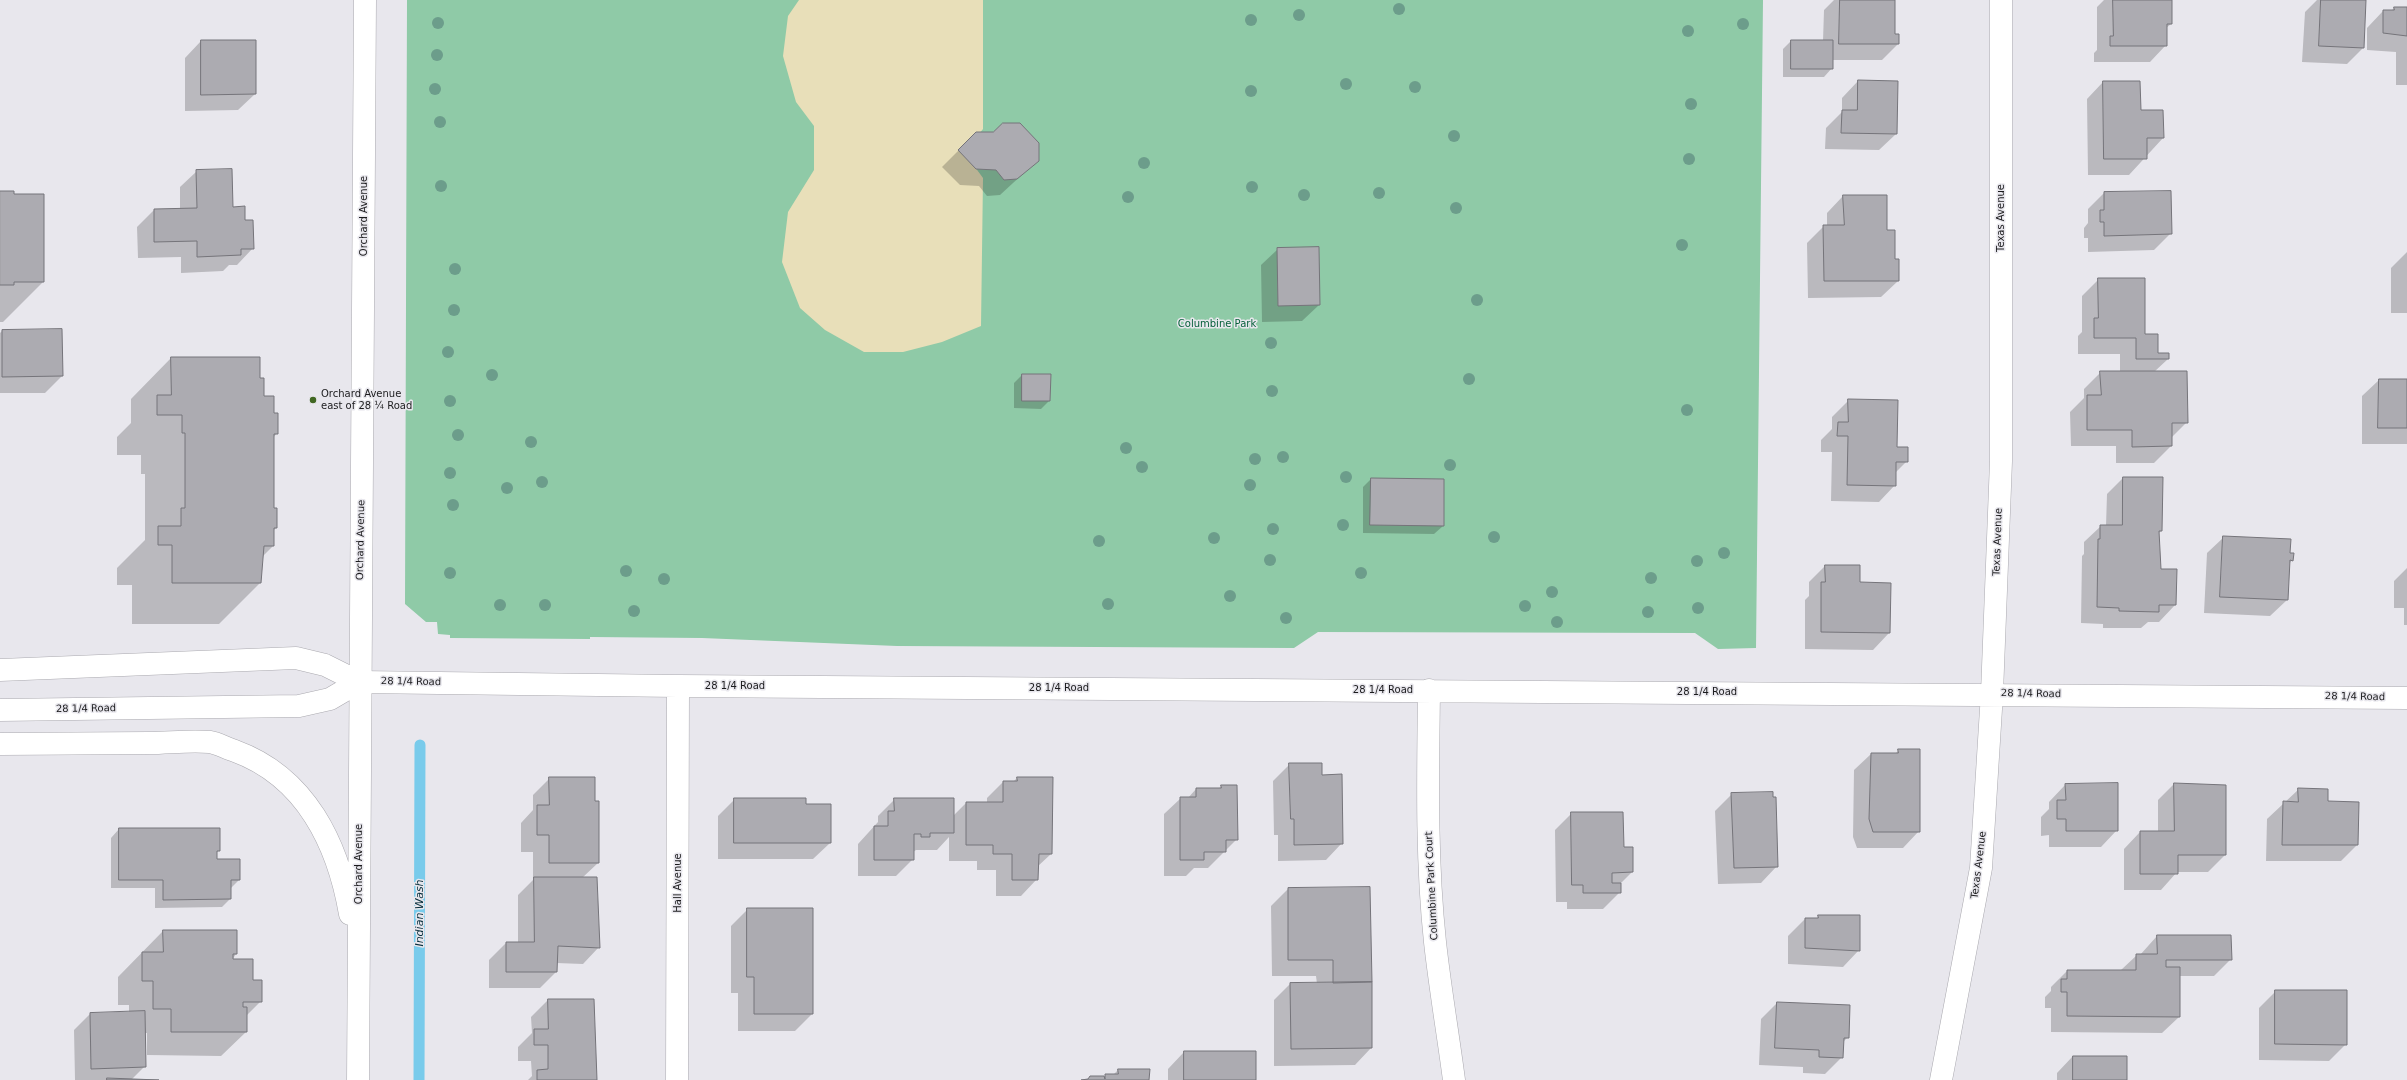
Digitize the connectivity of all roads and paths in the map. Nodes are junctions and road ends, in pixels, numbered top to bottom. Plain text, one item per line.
1 (365, 0) edge
2 (2001, 0) edge
3 (0, 670) edge
4 (359, 682) junction
5 (678, 686) junction
6 (1429, 690) junction
7 (1992, 693) junction
8 (2407, 698) edge
9 (0, 710) edge
10 (0, 744) edge
11 (358, 963) junction
12 (358, 1080) edge
13 (677, 1080) edge
14 (1454, 1080) edge
15 (1940, 1080) edge

1 - 4 street, Orchard Avenue
2 - 7 street, Texas Avenue
3 - 4 street, 28 1/4 Road
4 - 5 street, 28 1/4 Road
4 - 9 street, 28 1/4 Road
4 - 11 street, Orchard Avenue
5 - 6 street, 28 1/4 Road
5 - 13 street, Hall Avenue
6 - 7 street, 28 1/4 Road
6 - 14 street, Columbine Park Court
7 - 8 street, 28 1/4 Road
7 - 15 street, Texas Avenue
10 - 11 street
11 - 12 street, Orchard Avenue

